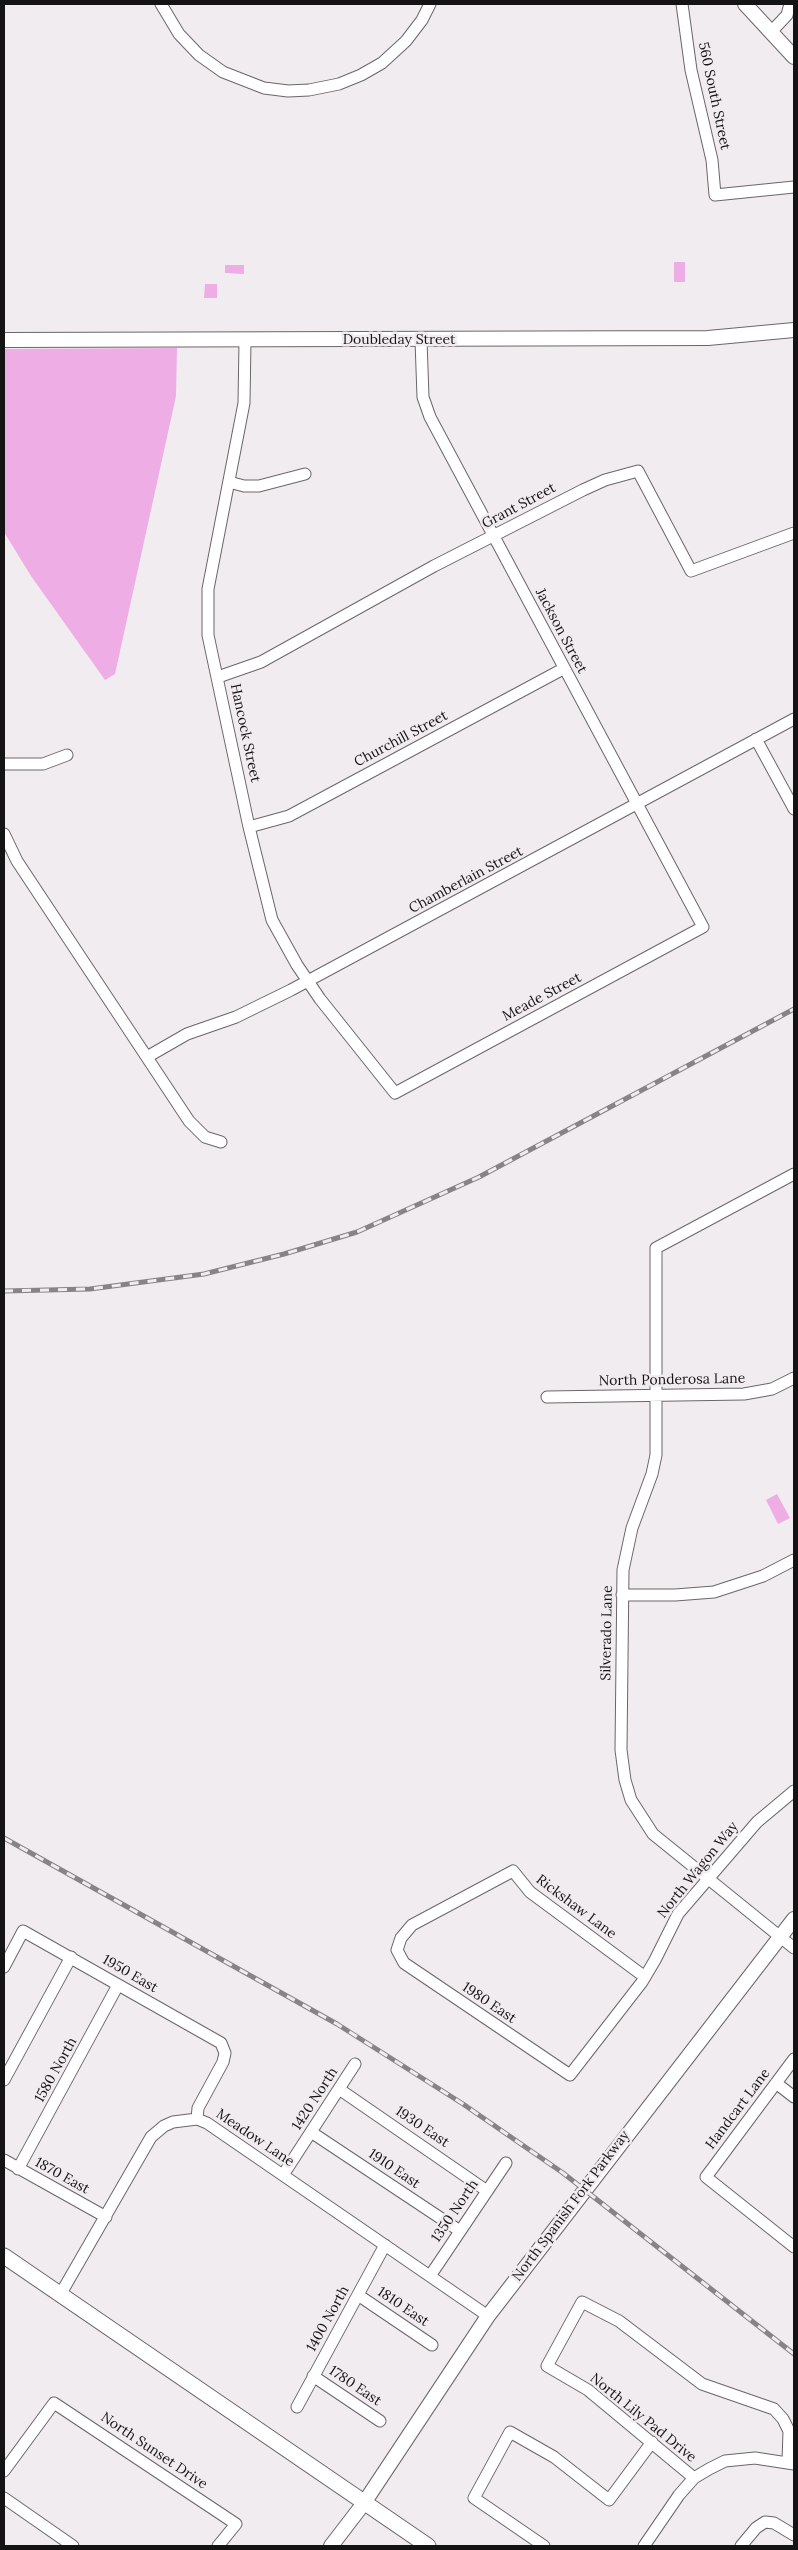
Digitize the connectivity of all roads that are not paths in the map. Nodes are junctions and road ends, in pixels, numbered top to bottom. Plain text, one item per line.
1 (161, 4) edge
2 (430, 4) edge
3 (682, 4) edge
4 (745, 4) edge
5 (790, 4) edge
6 (771, 32) junction
7 (794, 57) edge
8 (794, 187) edge
9 (794, 330) edge
10 (4, 340) edge
11 (421, 340) junction
12 (245, 341) junction
13 (305, 474) dead end
14 (229, 482) junction
15 (794, 533) edge
16 (494, 537) junction
17 (564, 669) junction
18 (218, 677) junction
19 (794, 720) edge
20 (756, 739) junction
21 (67, 755) dead end
22 (4, 764) edge
23 (638, 805) junction
24 (794, 809) edge
25 (249, 827) junction
26 (4, 834) edge
27 (7, 853) edge
28 (703, 927) joint
29 (308, 981) junction
30 (147, 1057) junction
31 (395, 1093) joint
32 (221, 1142) dead end
33 (794, 1174) edge
34 (794, 1378) edge
35 (657, 1396) junction
36 (547, 1397) dead end
37 (794, 1560) edge
38 (622, 1595) junction
39 (794, 1791) edge
40 (707, 1879) junction
41 (794, 1919) edge
42 (780, 1937) junction
43 (794, 1948) edge
44 (397, 1950) joint
45 (71, 1957) junction
46 (4, 1967) edge
47 (645, 1977) junction
48 (118, 1985) junction
49 (794, 2059) edge
50 (355, 2064) dead end
51 (570, 2076) joint
52 (4, 2080) edge
53 (776, 2083) junction
54 (339, 2089) junction
55 (794, 2097) edge
56 (197, 2119) junction
57 (311, 2132) junction
58 (4, 2160) edge
59 (506, 2163) dead end
60 (18, 2169) junction
61 (283, 2175) junction
62 (487, 2190) junction
63 (106, 2217) junction
64 (460, 2231) junction
65 (386, 2245) junction
66 (794, 2246) edge
67 (4, 2256) edge
68 (430, 2276) junction
69 (60, 2295) junction
70 (358, 2295) junction
71 (488, 2316) junction
72 (432, 2344) dead end
73 (313, 2376) junction
74 (297, 2407) dead end
75 (380, 2422) dead end
76 (652, 2442) junction
77 (791, 2463) edge
78 (4, 2471) edge
79 (694, 2478) junction
80 (4, 2498) edge
81 (364, 2503) junction
82 (794, 2535) edge
83 (73, 2546) edge
84 (218, 2546) edge
85 (331, 2546) edge
86 (428, 2546) edge
87 (544, 2546) edge
88 (644, 2546) edge
89 (741, 2546) edge

1 - 2 street
3 - 8 street, 560 South Street
4 - 6 street
5 - 6 street
6 - 7 street
9 - 11 street, Doubleday Street
10 - 12 street, Doubleday Street
11 - 12 street, Doubleday Street
11 - 16 street, Jackson Street
12 - 14 street, Hancock Street
13 - 14 street
14 - 18 street, Hancock Street
15 - 16 street, Grant Street
16 - 17 street, Jackson Street
16 - 18 street, Grant Street
17 - 23 street, Jackson Street
17 - 25 street, Churchill Street
18 - 25 street, Hancock Street
19 - 20 street, Chamberlain Street
20 - 23 street, Chamberlain Street
20 - 24 street
21 - 22 street
23 - 28 street, Jackson Street
23 - 29 street, Chamberlain Street
25 - 29 street, Hancock Street
26 - 27 street
27 - 30 street
28 - 31 street, Meade Street
29 - 30 street, Chamberlain Street
29 - 31 street, Hancock Street
30 - 32 street
33 - 35 street, Silverado Lane
34 - 35 street, North Ponderosa Lane
35 - 36 street, North Ponderosa Lane
35 - 38 street, Silverado Lane
37 - 38 street
38 - 40 street, Silverado Lane
39 - 40 street, North Wagon Way
40 - 42 street, Silverado Lane
40 - 47 street, North Wagon Way
41 - 42 street, North Spanish Fork Parkway
42 - 43 street, Silverado Lane
42 - 71 street, North Spanish Fork Parkway
44 - 47 street, Rickshaw Lane
44 - 51 street, 1980 East
45 - 46 street, 1950 East
45 - 48 street, 1950 East
45 - 52 street
47 - 51 street, North Wagon Way
48 - 56 street, 1950 East
48 - 60 street, 1580 North
49 - 53 street, Handcart Lane
50 - 54 street, 1420 North
53 - 55 street
53 - 66 street, Handcart Lane
54 - 57 street, 1420 North
54 - 62 street, 1930 East
56 - 61 street, Meadow Lane
56 - 63 street, Meadow Lane
57 - 61 street, 1420 North
57 - 64 street, 1910 East
58 - 60 street, 1870 East
59 - 62 street, 1350 North
60 - 63 street, 1870 East
61 - 65 street, Meadow Lane
62 - 64 street, 1350 North
63 - 69 street, Meadow Lane
64 - 68 street, 1350 North
65 - 68 street, Meadow Lane
65 - 70 street, 1400 North
67 - 69 main road
68 - 71 street, Meadow Lane
69 - 81 main road
70 - 72 street, 1810 East
70 - 73 street, 1400 North
71 - 81 street, North Spanish Fork Parkway
73 - 74 street, 1400 North
73 - 75 street, 1780 East
76 - 77 street, North Lily Pad Drive
76 - 79 street, North Lily Pad Drive
76 - 87 street
77 - 79 street
78 - 84 street, North Sunset Drive
79 - 88 street
80 - 83 street
81 - 85 street, North Spanish Fork Parkway
81 - 86 main road
82 - 89 street

